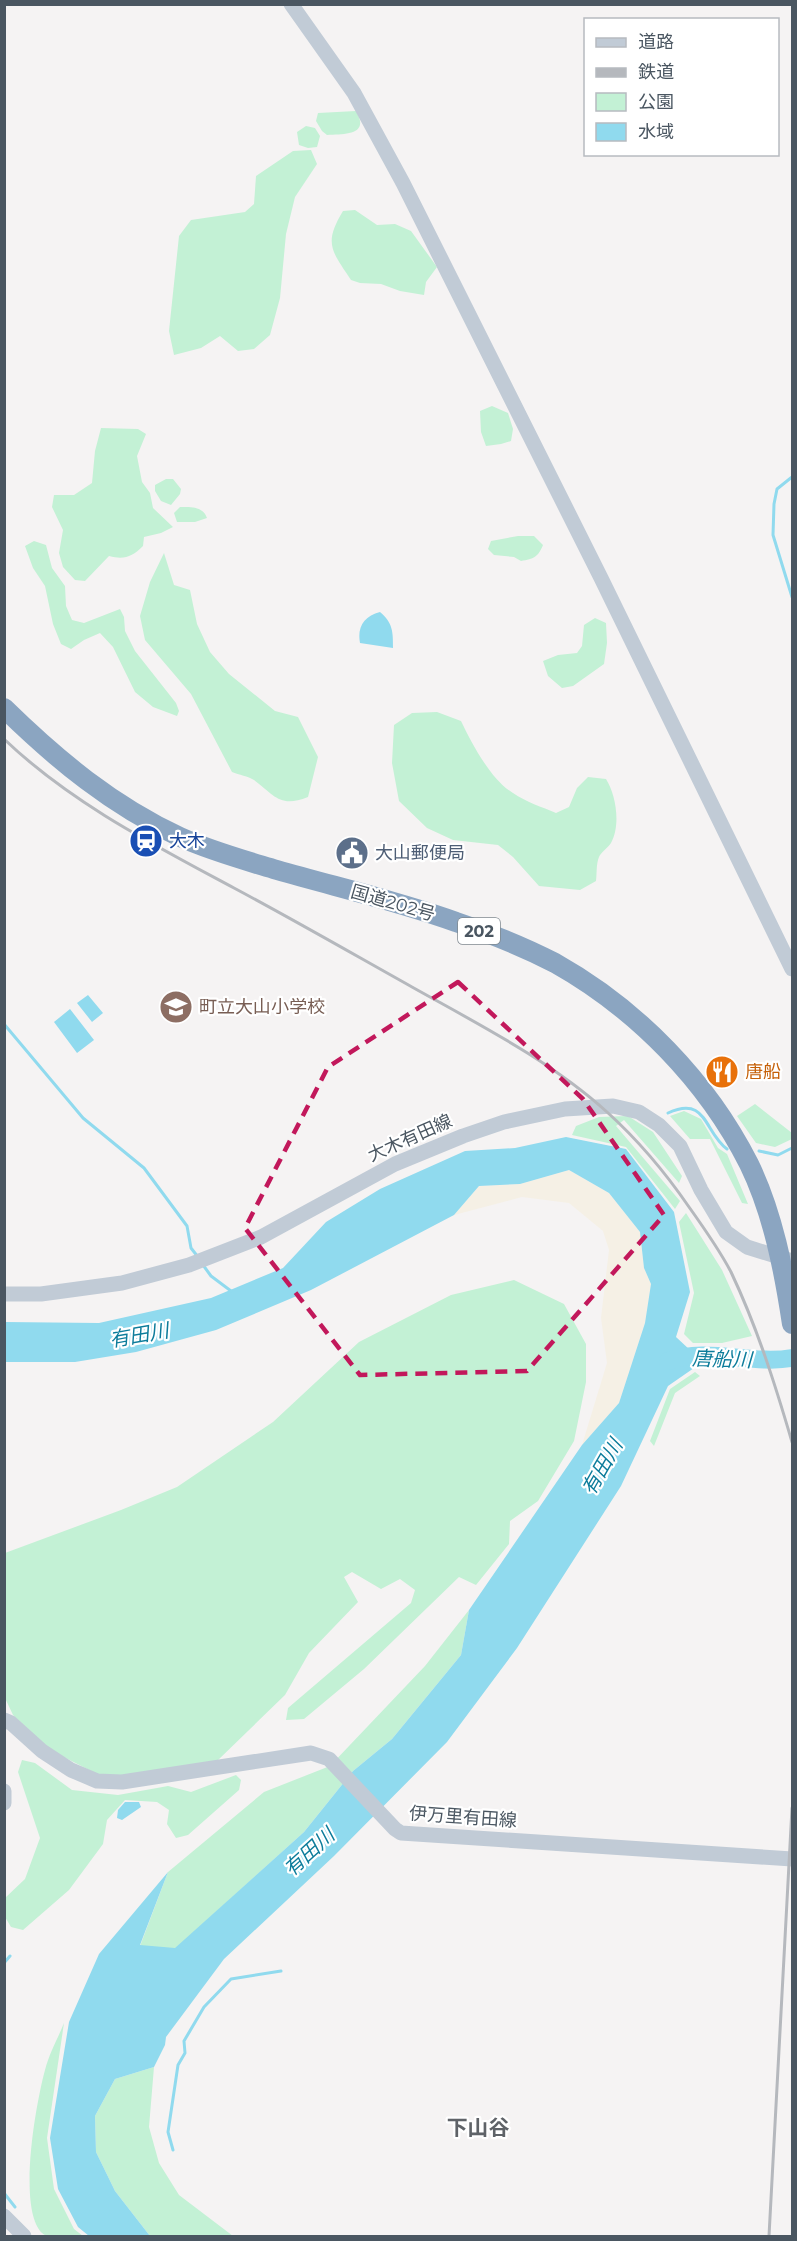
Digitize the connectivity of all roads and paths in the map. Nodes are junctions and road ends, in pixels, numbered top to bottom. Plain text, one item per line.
1 (291, 4) edge
2 (4, 708) edge
3 (792, 969) edge
4 (786, 1259) edge
5 (4, 1294) edge
6 (792, 1324) edge
7 (4, 1720) edge
8 (4, 1791) edge
9 (4, 1803) edge
10 (792, 1859) edge
11 (4, 2216) edge
12 (24, 2236) edge

1 - 3 main road
2 - 4 highway, 国道202号 / 202
4 - 5 main road, 大木有田線
4 - 6 highway, 国道202号 / 202
7 - 10 main road, 伊万里有田線
8 - 9 main road
11 - 12 main road

